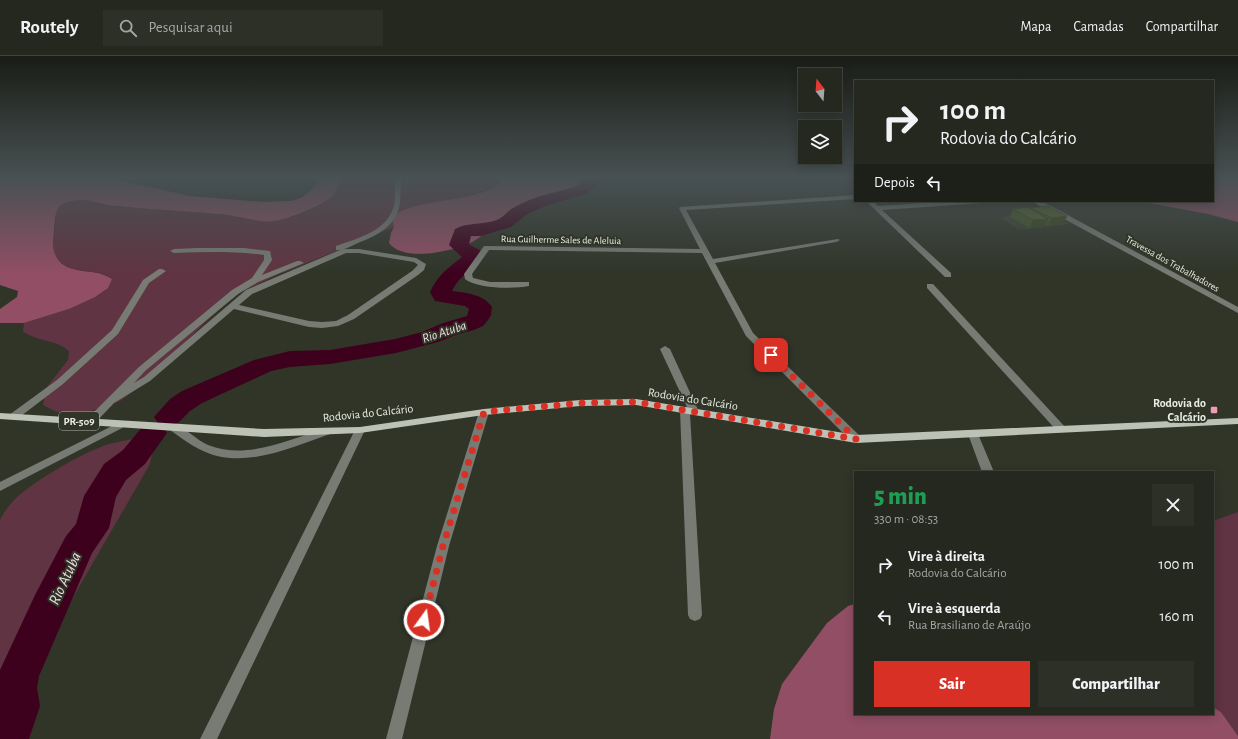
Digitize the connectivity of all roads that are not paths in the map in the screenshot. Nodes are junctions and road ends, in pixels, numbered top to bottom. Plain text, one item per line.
1 (396, 209) edge
2 (682, 209) edge
3 (878, 209) edge
4 (1052, 209) edge
5 (836, 240) dead end
6 (174, 250) dead end
7 (705, 251) junction
8 (711, 261) junction
9 (162, 271) dead end
10 (948, 275) dead end
11 (255, 280) junction
12 (526, 284) dead end
13 (930, 286) dead end
14 (233, 306) junction
15 (1238, 310) edge
16 (665, 349) dead end
17 (109, 402) junction
18 (689, 411) junction
19 (484, 412) junction
20 (0, 416) edge
21 (13, 417) junction
22 (1238, 421) edge
23 (90, 422) junction
24 (122, 424) junction
25 (174, 428) junction
26 (360, 430) junction
27 (1062, 430) junction
28 (329, 431) junction
29 (973, 434) junction
30 (856, 439) junction
31 (988, 471) edge
32 (0, 487) edge
33 (695, 615) dead end
34 (208, 739) edge
35 (394, 739) edge

1 - 11 street
2 - 7 street
3 - 10 street
4 - 15 street, Travessa dos Trabalhadores
5 - 8 street
6 - 11 street
7 - 8 street
7 - 12 street, Rua Guilherme Sales de Aleluia
8 - 30 street
9 - 21 street
11 - 17 street
13 - 27 street
14 - 14 street
14 - 17 street
16 - 18 street
17 - 23 street
18 - 19 main road, Rodovia do Calcário / PR-509
18 - 30 main road, Rodovia do Calcário / PR-509
18 - 33 street
19 - 26 main road, Rodovia do Calcário / PR-509
19 - 35 street
20 - 21 main road, Rodovia do Calcário / PR-509
21 - 23 main road, Rodovia do Calcário / PR-509
22 - 27 main road, Rodovia do Calcário / PR-509
23 - 24 main road, Rodovia do Calcário / PR-509
24 - 25 main road, Rodovia do Calcário / PR-509
24 - 32 street
25 - 28 main road, Rodovia do Calcário / PR-509
25 - 28 street
26 - 28 main road, Rodovia do Calcário / PR-509
26 - 34 street
27 - 29 main road, Rodovia do Calcário / PR-509
29 - 30 main road, Rodovia do Calcário / PR-509
29 - 31 street

